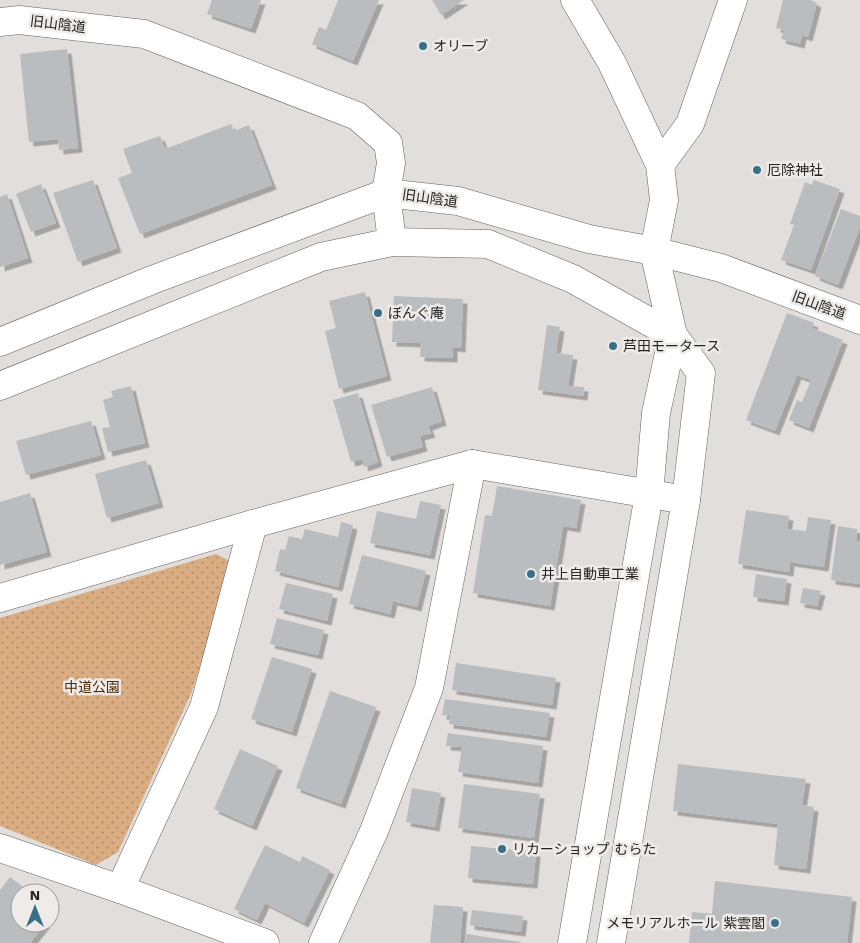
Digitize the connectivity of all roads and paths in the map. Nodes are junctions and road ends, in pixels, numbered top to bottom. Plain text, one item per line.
1 (575, 0) edge
2 (733, 0) edge
3 (9, 14) edge
4 (660, 165) junction
5 (386, 193) junction
6 (392, 242) junction
7 (654, 251) junction
8 (860, 320) edge
9 (673, 335) junction
10 (0, 342) edge
11 (0, 386) edge
12 (472, 464) junction
13 (649, 494) junction
14 (686, 500) junction
15 (253, 524) junction
16 (0, 598) edge
17 (0, 848) edge
18 (120, 889) junction
19 (265, 943) edge
20 (323, 943) edge
21 (572, 943) edge
22 (611, 943) edge

1 - 4 street
2 - 4 street
3 - 5 street, 旧山陰道
4 - 7 street
5 - 6 street
5 - 7 street, 旧山陰道
5 - 10 street
6 - 9 street
6 - 11 street
7 - 8 street, 旧山陰道
7 - 9 street
9 - 13 street
9 - 14 street
12 - 13 street
12 - 15 street
12 - 20 street
13 - 14 street
13 - 21 street
14 - 22 street
15 - 16 street
15 - 18 street
17 - 18 street
18 - 19 street

